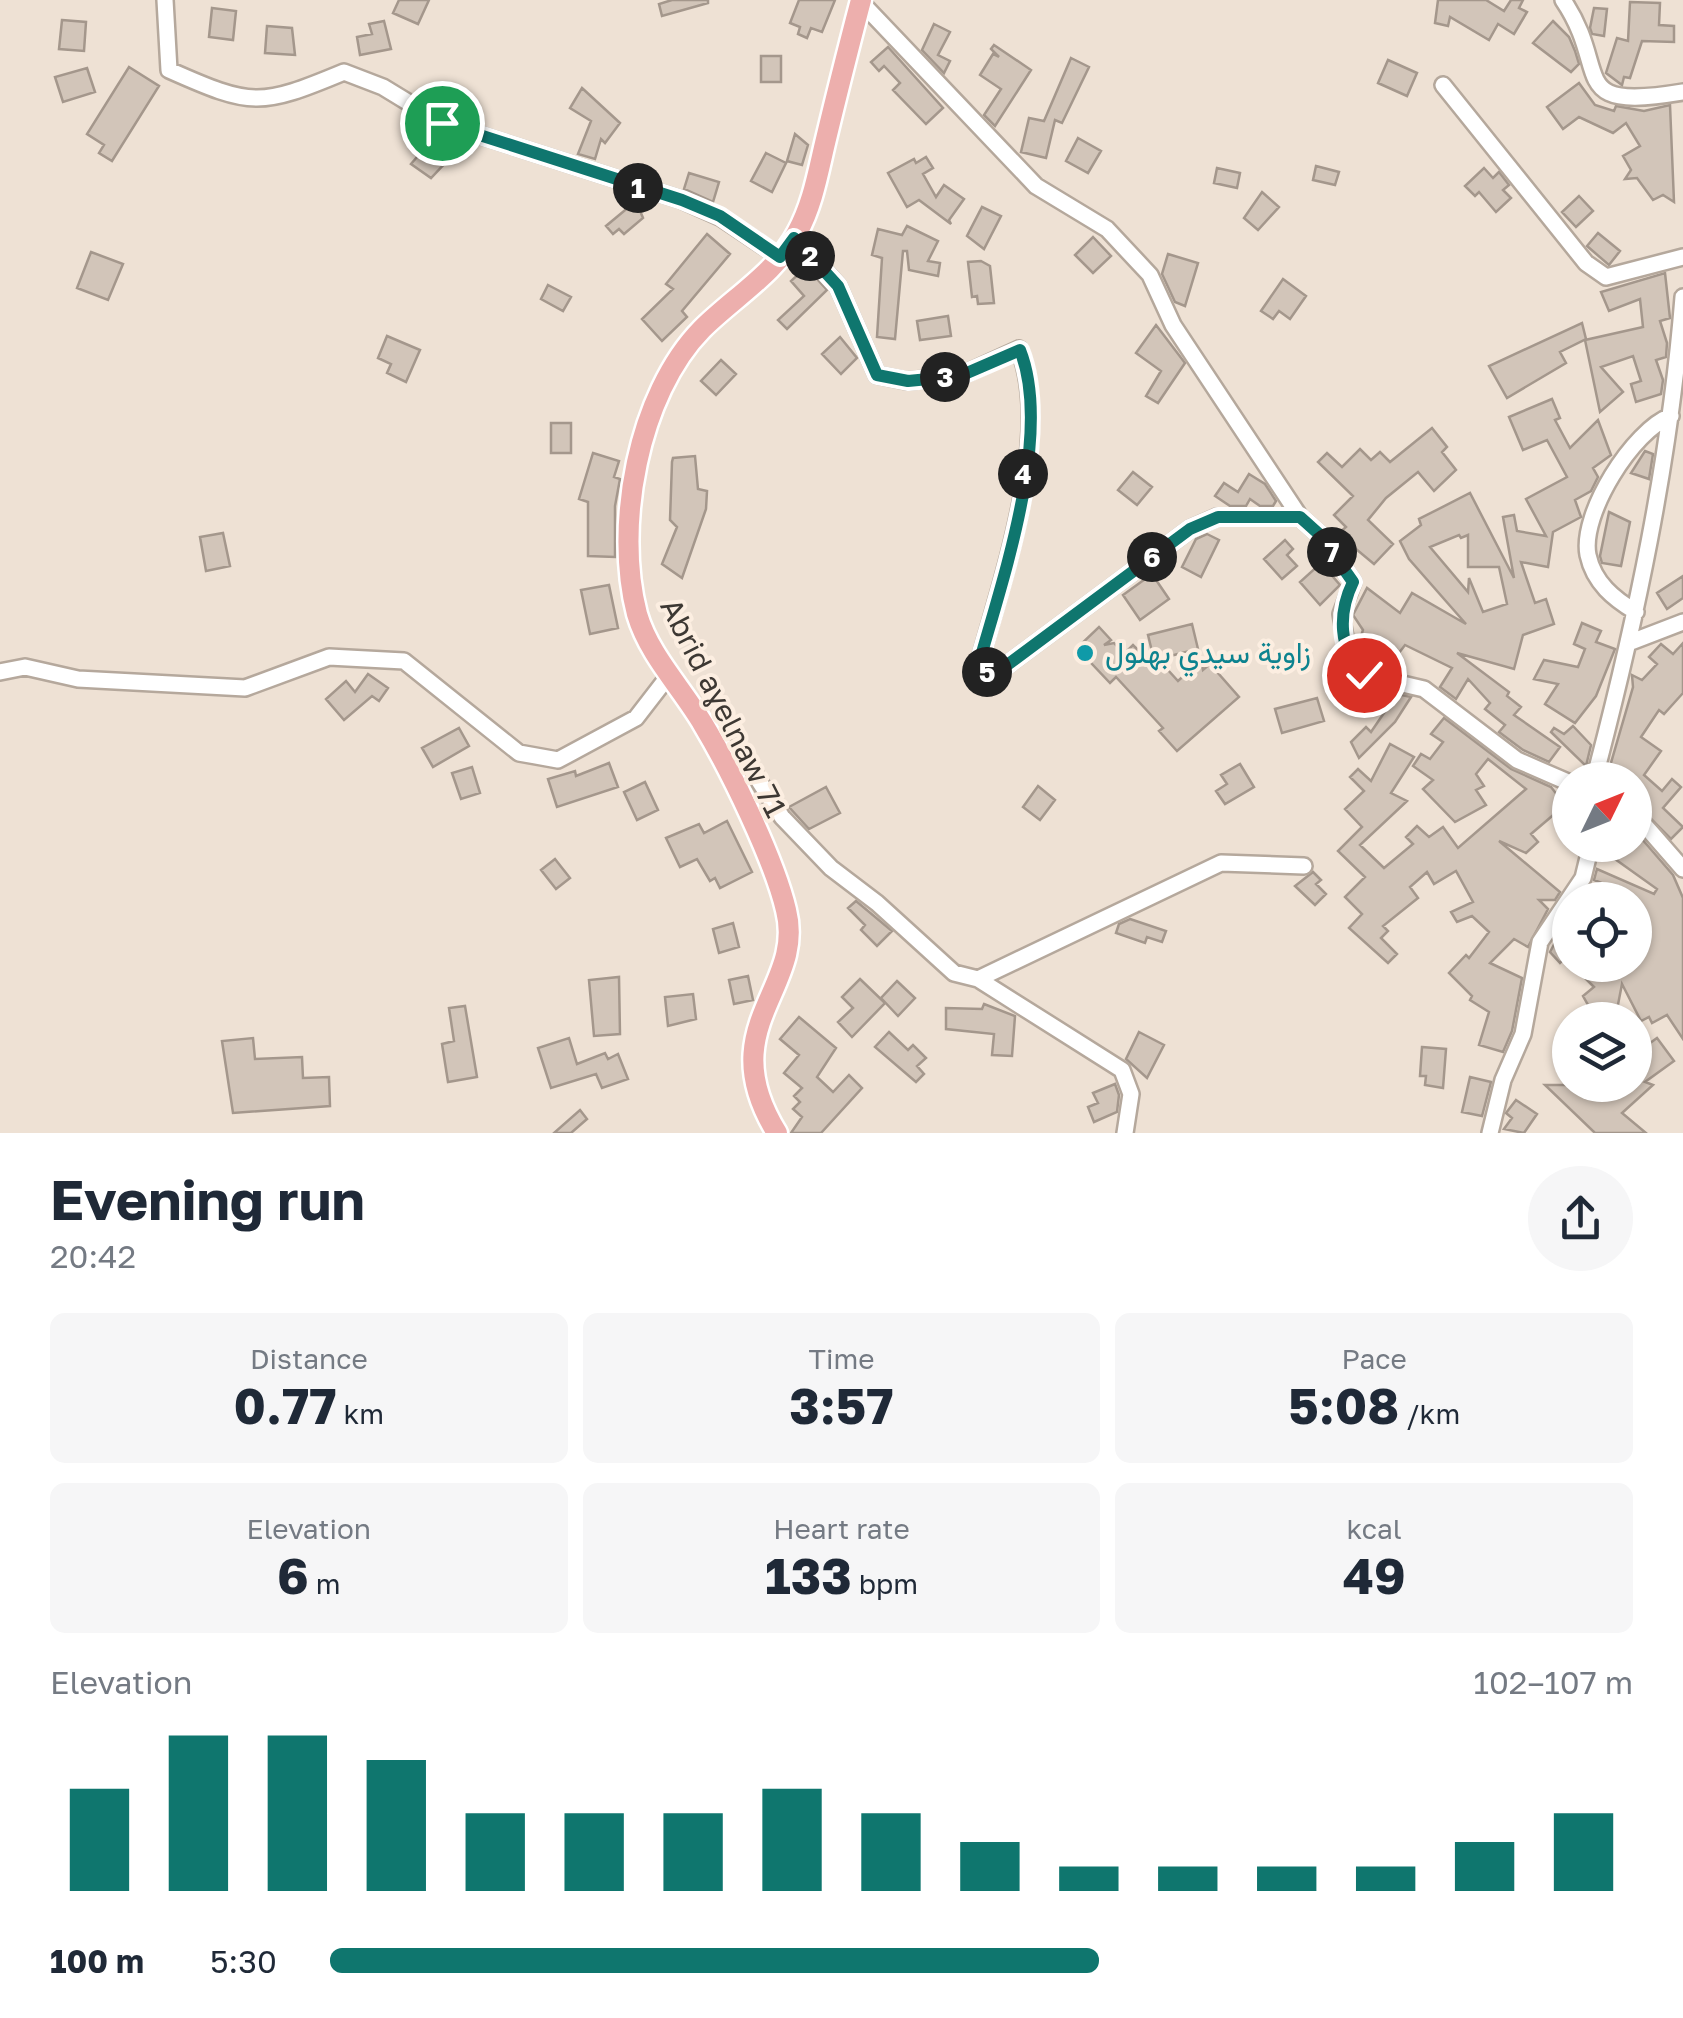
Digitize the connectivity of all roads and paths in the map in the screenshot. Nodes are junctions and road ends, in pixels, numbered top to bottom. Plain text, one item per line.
1 (164, 0) edge
2 (860, 0) edge
3 (1564, 0) edge
4 (1443, 86) dead end
5 (1683, 92) edge
6 (794, 238) junction
7 (780, 257) junction
8 (1683, 257) edge
9 (1683, 297) edge
10 (1670, 416) junction
11 (1683, 433) edge
12 (1666, 446) junction
13 (1300, 517) junction
14 (1636, 612) junction
15 (1683, 622) edge
16 (1631, 642) junction
17 (0, 672) edge
18 (670, 674) junction
19 (708, 732) junction
20 (1599, 762) edge
21 (1552, 775) edge
22 (1652, 833) edge
23 (1586, 862) edge
24 (1304, 866) dead end
25 (1683, 869) edge
26 (978, 978) junction
27 (777, 1133) edge
28 (1125, 1133) edge
29 (1490, 1133) edge

1 - 7 street
2 - 6 main road, Abrid aɣelnaw 71
2 - 13 street
3 - 5 street
4 - 8 street
6 - 7 main road, Abrid aɣelnaw 71
6 - 13 street
7 - 18 main road, Abrid aɣelnaw 71
9 - 10 street
10 - 12 street
10 - 14 street
11 - 12 street
12 - 14 street
13 - 21 street
14 - 16 street
15 - 16 street
16 - 20 street
17 - 18 street
18 - 19 main road, Abrid aɣelnaw 71
19 - 26 street
19 - 27 main road, Abrid aɣelnaw 71
22 - 25 street
23 - 29 street
24 - 26 street
26 - 28 street

